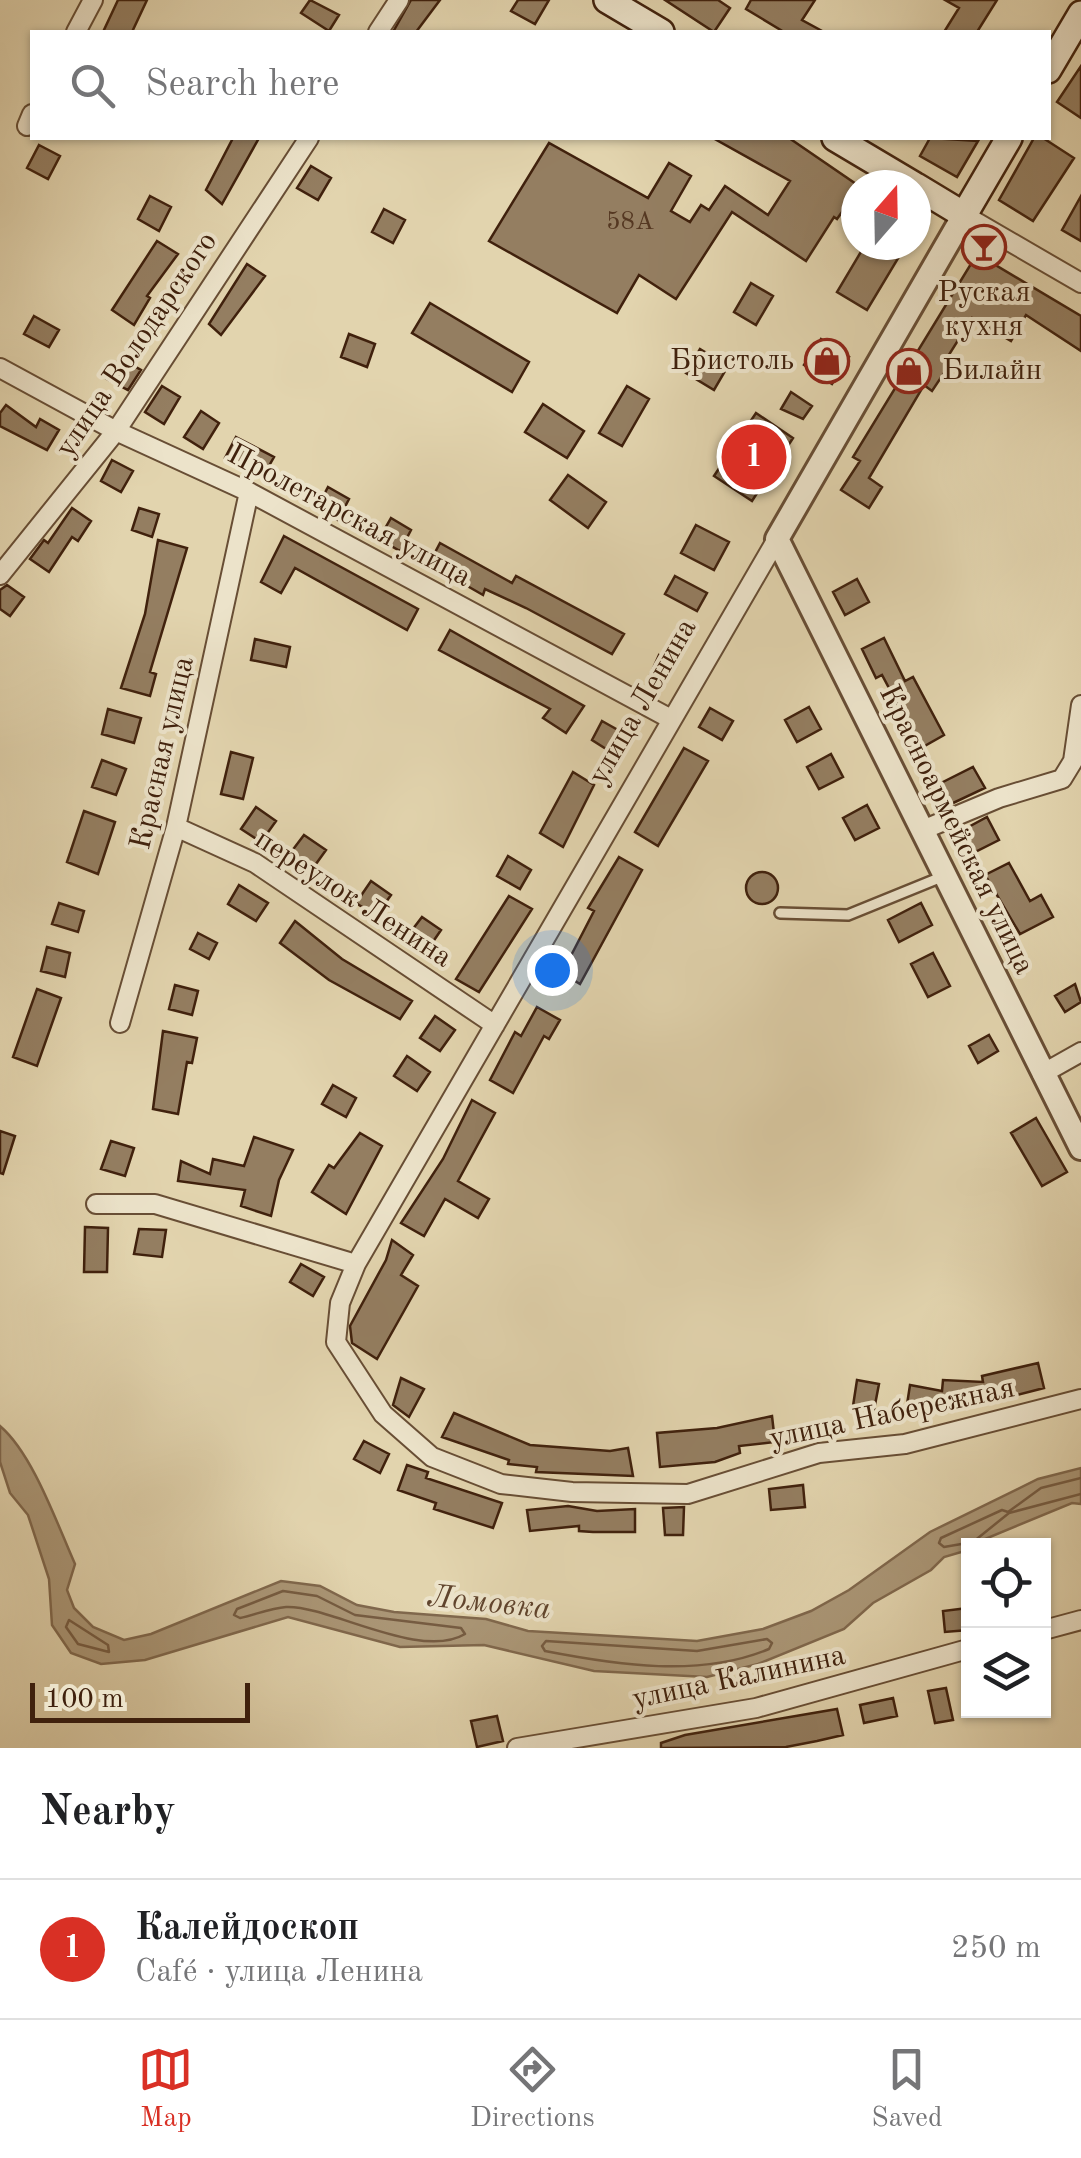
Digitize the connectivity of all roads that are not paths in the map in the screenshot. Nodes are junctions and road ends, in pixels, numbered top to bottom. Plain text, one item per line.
1 (92, 0) edge
2 (399, 0) edge
3 (607, 0) edge
4 (1081, 14) edge
5 (77, 30) edge
6 (379, 30) edge
7 (658, 30) edge
8 (1051, 65) edge
9 (308, 140) edge
10 (839, 140) edge
11 (1008, 140) edge
12 (889, 170) edge
13 (931, 195) edge
14 (964, 215) junction
15 (1081, 283) edge
16 (0, 369) edge
17 (116, 432) junction
18 (249, 492) junction
19 (776, 539) junction
20 (0, 575) edge
21 (1081, 705) edge
22 (670, 718) junction
23 (176, 828) junction
24 (924, 829) junction
25 (945, 876) junction
26 (780, 912) dead end
27 (120, 1023) dead end
28 (496, 1025) junction
29 (1081, 1052) edge
30 (1042, 1074) junction
31 (1081, 1148) edge
32 (96, 1204) dead end
33 (356, 1264) junction
34 (340, 1303) joint
35 (1081, 1400) edge
36 (1081, 1620) edge
37 (1051, 1628) edge
38 (961, 1651) edge
39 (517, 1748) edge

1 - 5 street
2 - 6 street
3 - 7 main road
4 - 8 main road
9 - 17 street, улица Володарского
10 - 12 main road
11 - 14 main road, улица Ленина
13 - 14 main road
14 - 15 street
14 - 19 street, улица Ленина
16 - 17 street, Пролетарская улица
17 - 18 street, Пролетарская улица
17 - 20 street, улица Володарского
18 - 22 street, Пролетарская улица
18 - 23 street, Красная улица
19 - 22 street, улица Ленина
19 - 24 street, Красноармейская улица
21 - 24 street
22 - 28 street, улица Ленина
23 - 27 street, Красная улица
23 - 28 street, переулок Ленина
24 - 25 street, Красноармейская улица
25 - 26 lane
25 - 30 street, Красноармейская улица
28 - 33 street, улица Ленина
29 - 30 street
30 - 31 street, Красноармейская улица
32 - 33 street
33 - 34 street, улица Ленина
34 - 35 street, улица Набережная
36 - 37 street
38 - 39 street, улица Калинина

